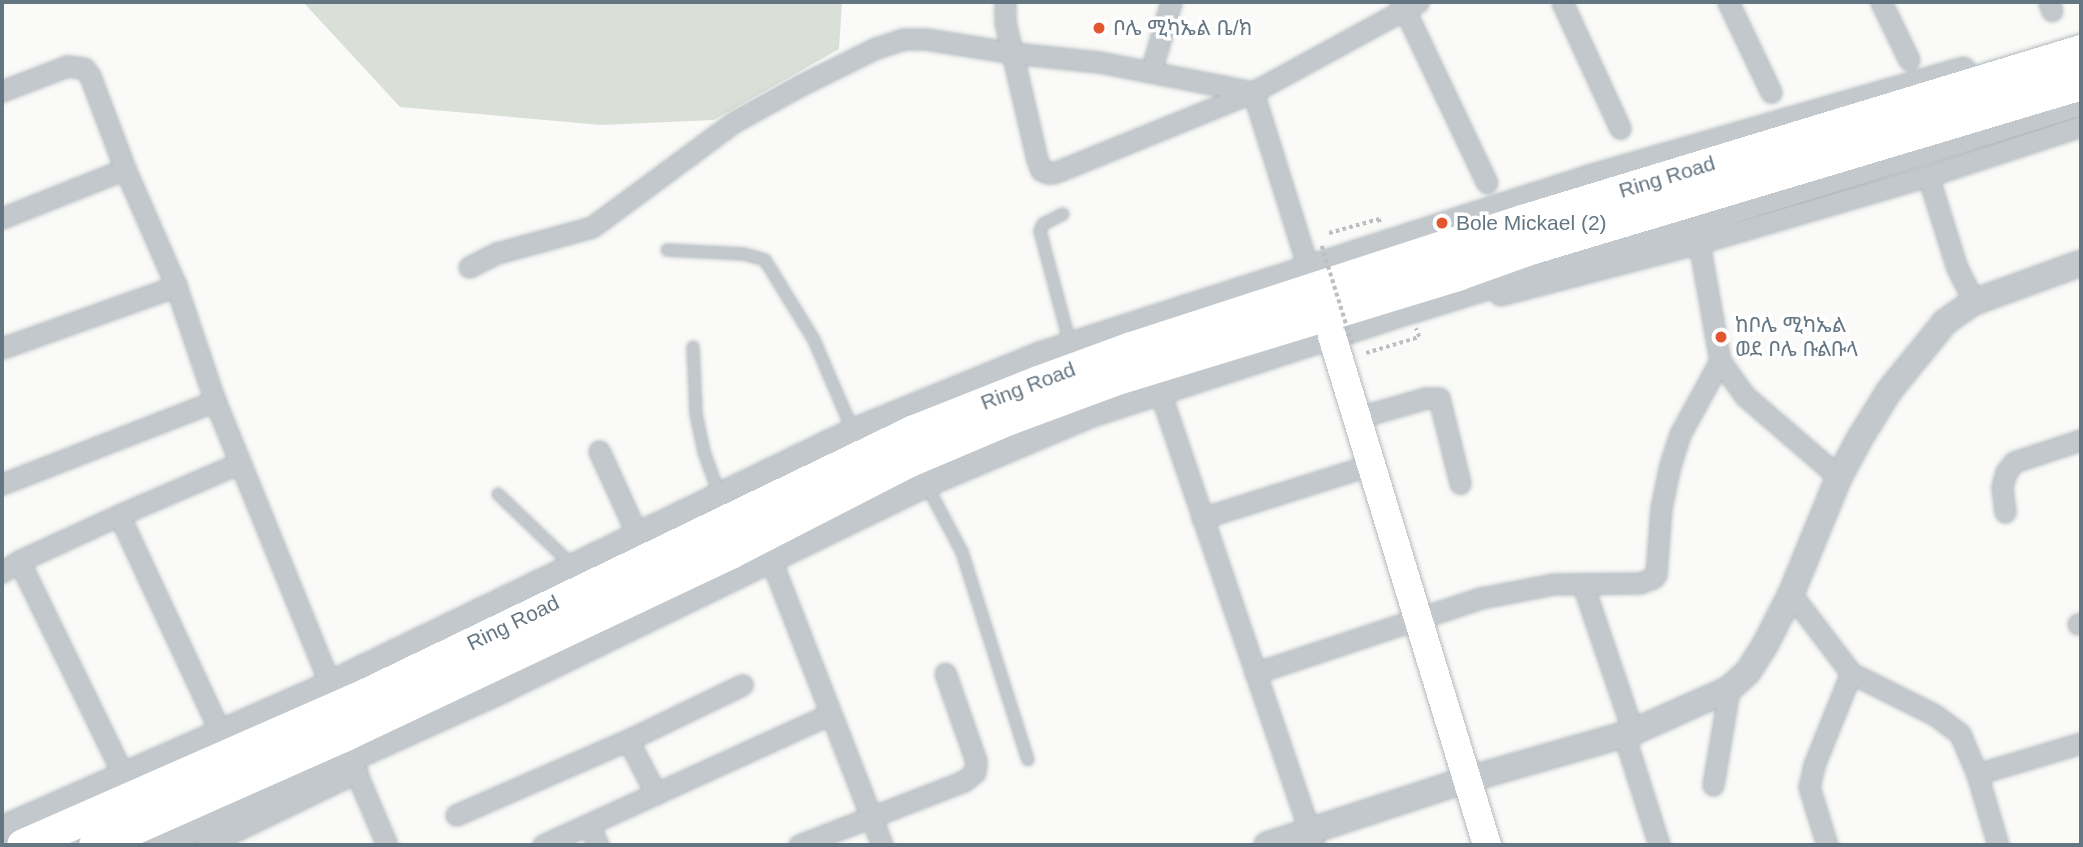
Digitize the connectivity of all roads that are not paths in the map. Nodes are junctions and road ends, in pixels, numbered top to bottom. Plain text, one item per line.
1 (1005, 2) edge
2 (1171, 2) edge
3 (1562, 2) edge
4 (1728, 2) edge
5 (1881, 2) edge
6 (1408, 4) edge
7 (2081, 35) edge
8 (2081, 51) edge
9 (1013, 53) junction
10 (1909, 60) dead end
11 (1151, 71) junction
12 (2081, 83) edge
13 (2, 91) edge
14 (1253, 92) junction
15 (1771, 92) dead end
16 (2081, 103) edge
17 (2081, 126) edge
18 (1620, 128) dead end
19 (125, 169) junction
20 (1928, 176) junction
21 (1487, 183) dead end
22 (1063, 214) dead end
23 (2, 218) edge
24 (1527, 234) junction
25 (1699, 243) junction
26 (667, 250) dead end
27 (2081, 263) edge
28 (469, 267) dead end
29 (1309, 271) junction
30 (176, 286) junction
31 (1974, 302) junction
32 (1413, 310) junction
33 (1342, 341) junction
34 (1071, 345) junction
35 (693, 347) dead end
36 (2, 348) edge
37 (1720, 361) junction
38 (1160, 392) junction
39 (215, 401) junction
40 (1356, 418) junction
41 (854, 431) junction
42 (2081, 440) edge
43 (599, 451) dead end
44 (240, 463) junction
45 (1370, 465) junction
46 (1839, 477) junction
47 (1460, 483) dead end
48 (2, 484) edge
49 (926, 484) junction
50 (498, 494) dead end
51 (721, 498) junction
52 (2005, 512) dead end
53 (120, 515) junction
54 (1202, 518) junction
55 (638, 536) junction
56 (771, 560) junction
57 (19, 561) junction
58 (575, 567) junction
59 (2, 572) edge
60 (1583, 585) junction
61 (1791, 594) junction
62 (1418, 619) junction
63 (945, 673) dead end
64 (1255, 673) junction
65 (1850, 673) junction
66 (330, 684) junction
67 (742, 685) dead end
68 (1729, 689) junction
69 (831, 713) junction
70 (220, 732) junction
71 (1629, 734) junction
72 (628, 740) junction
73 (2081, 743) edge
74 (1028, 760) dead end
75 (354, 766) junction
76 (1977, 774) junction
77 (123, 775) junction
78 (1466, 780) junction
79 (1713, 785) dead end
80 (656, 794) junction
81 (456, 815) dead end
82 (871, 816) junction
83 (589, 825) junction
84 (2, 829) edge
85 (226, 833) edge
86 (1312, 838) edge
87 (23, 845) edge
88 (95, 845) edge
89 (159, 845) edge
90 (206, 845) edge
91 (387, 845) edge
92 (543, 845) edge
93 (598, 845) edge
94 (799, 845) edge
95 (882, 845) edge
96 (1267, 845) edge
97 (1488, 845) edge
98 (1659, 845) edge
99 (1827, 845) edge
100 (1997, 845) edge

1 - 9 street
2 - 11 street
3 - 18 street
4 - 15 street
5 - 10 street
6 - 14 street
6 - 21 street
7 - 29 street
8 - 24 highway, Ring Road
9 - 11 street
9 - 14 street
9 - 28 street
11 - 14 street
12 - 24 highway, Ring Road
13 - 19 street
14 - 29 street
16 - 32 street
17 - 20 street
19 - 23 street
19 - 30 street
20 - 25 street
20 - 31 street
22 - 34 lane
24 - 87 highway, Ring Road
24 - 88 highway, Ring Road
25 - 32 street
25 - 37 street
26 - 41 lane
27 - 31 street
29 - 34 street
30 - 36 street
30 - 39 street
31 - 46 street
32 - 33 street
33 - 38 street
33 - 40 main road
34 - 41 street
35 - 51 lane
37 - 46 street
37 - 60 street
38 - 49 street
38 - 54 street
39 - 44 street
39 - 48 street
40 - 45 main road
40 - 47 street
41 - 51 street
42 - 52 street
43 - 55 street
44 - 53 street
44 - 66 street
45 - 54 street
45 - 62 main road
46 - 61 street
49 - 56 street
49 - 74 lane
50 - 58 lane
51 - 55 street
53 - 57 street
53 - 70 street
54 - 64 street
55 - 58 street
56 - 69 street
56 - 75 street
57 - 59 street
57 - 77 street
58 - 66 street
60 - 62 street
60 - 71 street
61 - 65 street
61 - 68 street
62 - 64 street
62 - 78 main road
63 - 82 street
64 - 86 street
65 - 76 street
65 - 99 street
66 - 70 street
67 - 72 street
68 - 71 street
68 - 79 street
69 - 80 street
69 - 82 street
70 - 77 street
71 - 78 street
71 - 98 street
72 - 80 street
72 - 81 street
73 - 76 street
75 - 85 street
75 - 91 street
76 - 100 street
77 - 84 street
78 - 86 street
78 - 97 main road
80 - 83 street
82 - 94 street
82 - 95 street
83 - 92 street
83 - 93 street
85 - 89 street
85 - 90 street
86 - 96 street

